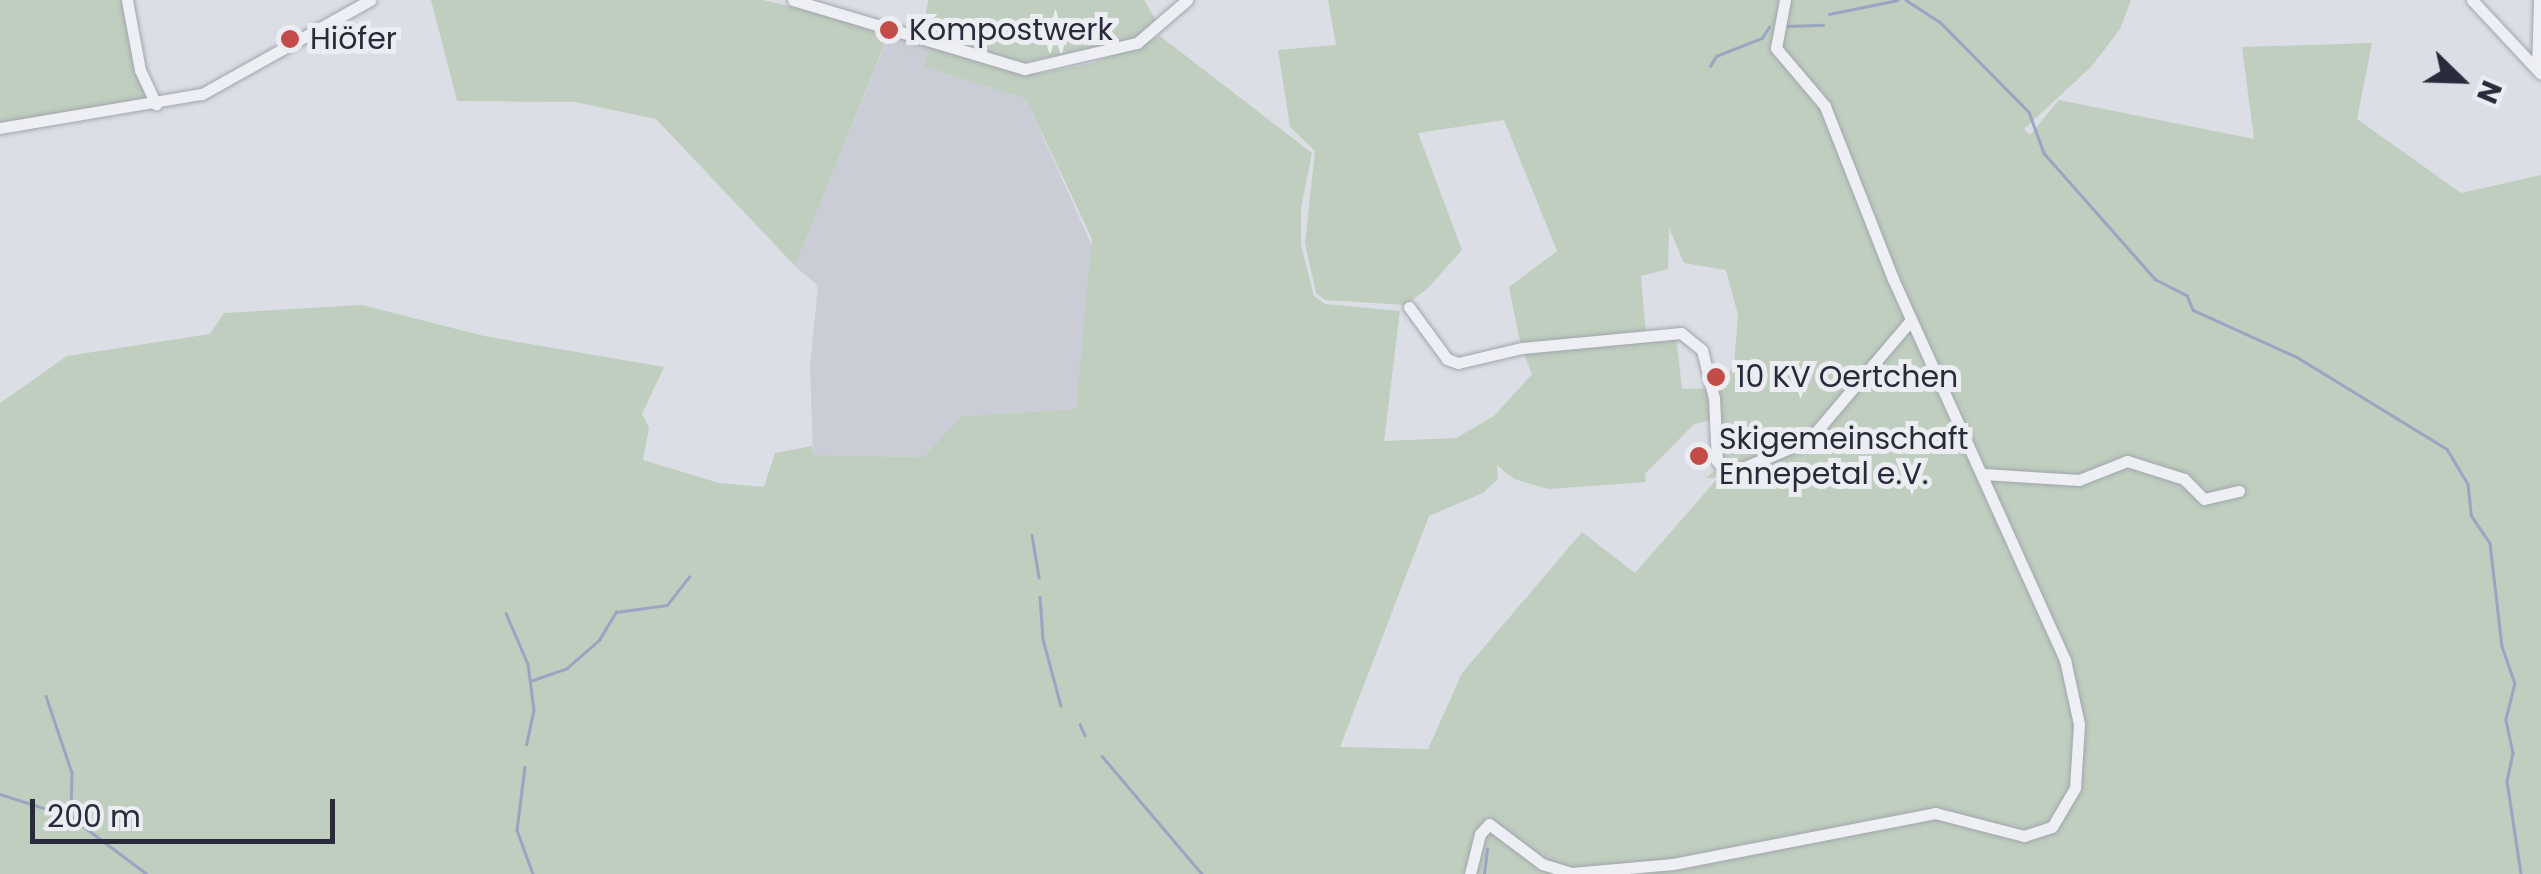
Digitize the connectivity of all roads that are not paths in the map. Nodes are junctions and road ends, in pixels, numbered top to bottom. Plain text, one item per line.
1 (127, 0) edge
2 (370, 0) edge
3 (793, 0) edge
4 (1187, 0) edge
5 (1785, 0) edge
6 (2472, 0) edge
7 (2539, 0) edge
8 (2539, 71) edge
9 (156, 105) junction
10 (0, 128) edge
11 (1409, 307) dead end
12 (1911, 320) junction
13 (1983, 474) junction
14 (2238, 491) dead end
15 (1470, 874) edge

1 - 9 street
2 - 9 street
3 - 4 street
5 - 12 street
6 - 8 street
7 - 8 street
9 - 10 street
11 - 12 street
12 - 13 street
13 - 14 street
13 - 15 street

